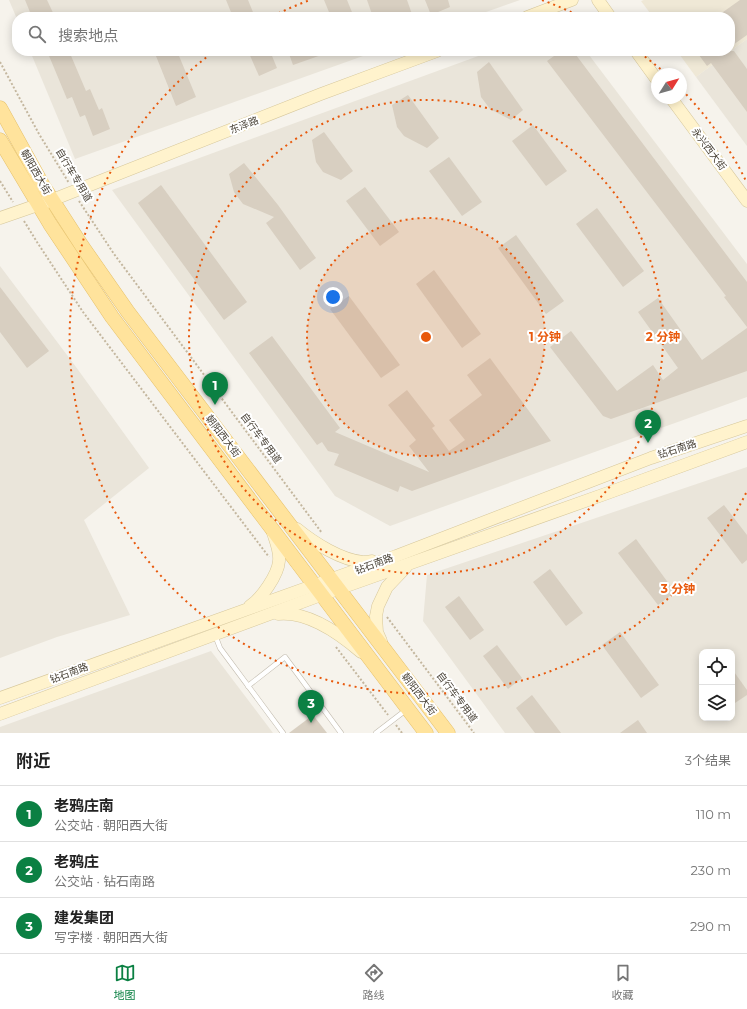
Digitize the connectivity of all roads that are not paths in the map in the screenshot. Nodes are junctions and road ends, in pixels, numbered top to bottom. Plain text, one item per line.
1 (572, 0) edge
2 (598, 0) edge
3 (540, 12) edge
4 (606, 12) edge
5 (424, 56) edge
6 (640, 56) edge
7 (651, 72) edge
8 (675, 104) edge
9 (0, 108) edge
10 (0, 140) edge
11 (52, 200) junction
12 (747, 201) edge
13 (38, 204) junction
14 (0, 218) edge
15 (747, 426) edge
16 (747, 442) edge
17 (288, 522) junction
18 (272, 530) junction
19 (382, 561) junction
20 (410, 563) junction
21 (335, 584) junction
22 (318, 590) junction
23 (244, 610) junction
24 (264, 616) junction
25 (215, 634) junction
26 (386, 650) junction
27 (372, 662) junction
28 (248, 686) junction
29 (0, 698) edge
30 (408, 709) junction
31 (0, 714) edge
32 (283, 733) edge
33 (341, 733) edge
34 (376, 733) edge
35 (426, 733) edge
36 (448, 733) edge

1 - 3 main road
2 - 4 main road
5 - 11 main road, 东泽路
6 - 7 main road
8 - 12 main road, 永兴西大街
9 - 11 main road, 朝阳西大街
10 - 13 main road, 朝阳西大街
11 - 13 main road, 东泽路
11 - 17 main road, 朝阳西大街
13 - 14 main road, 东泽路
13 - 18 main road, 朝阳西大街
15 - 19 main road, 钻石南路
16 - 20 main road, 钻石南路
17 - 19 main road
17 - 21 main road, 朝阳西大街
18 - 22 main road, 朝阳西大街
18 - 23 main road
19 - 21 main road, 钻石南路
20 - 21 main road, 钻石南路
20 - 26 main road
21 - 22 main road, 钻石南路
21 - 26 main road, 朝阳西大街
22 - 23 main road, 钻石南路
22 - 24 main road, 钻石南路
22 - 27 main road, 朝阳西大街
23 - 29 main road, 钻石南路
24 - 25 main road, 钻石南路
24 - 27 main road
25 - 28 lane
25 - 31 main road, 钻石南路
26 - 36 main road, 朝阳西大街
27 - 30 main road, 朝阳西大街
28 - 32 lane
28 - 33 lane
30 - 34 lane
30 - 35 main road, 朝阳西大街

